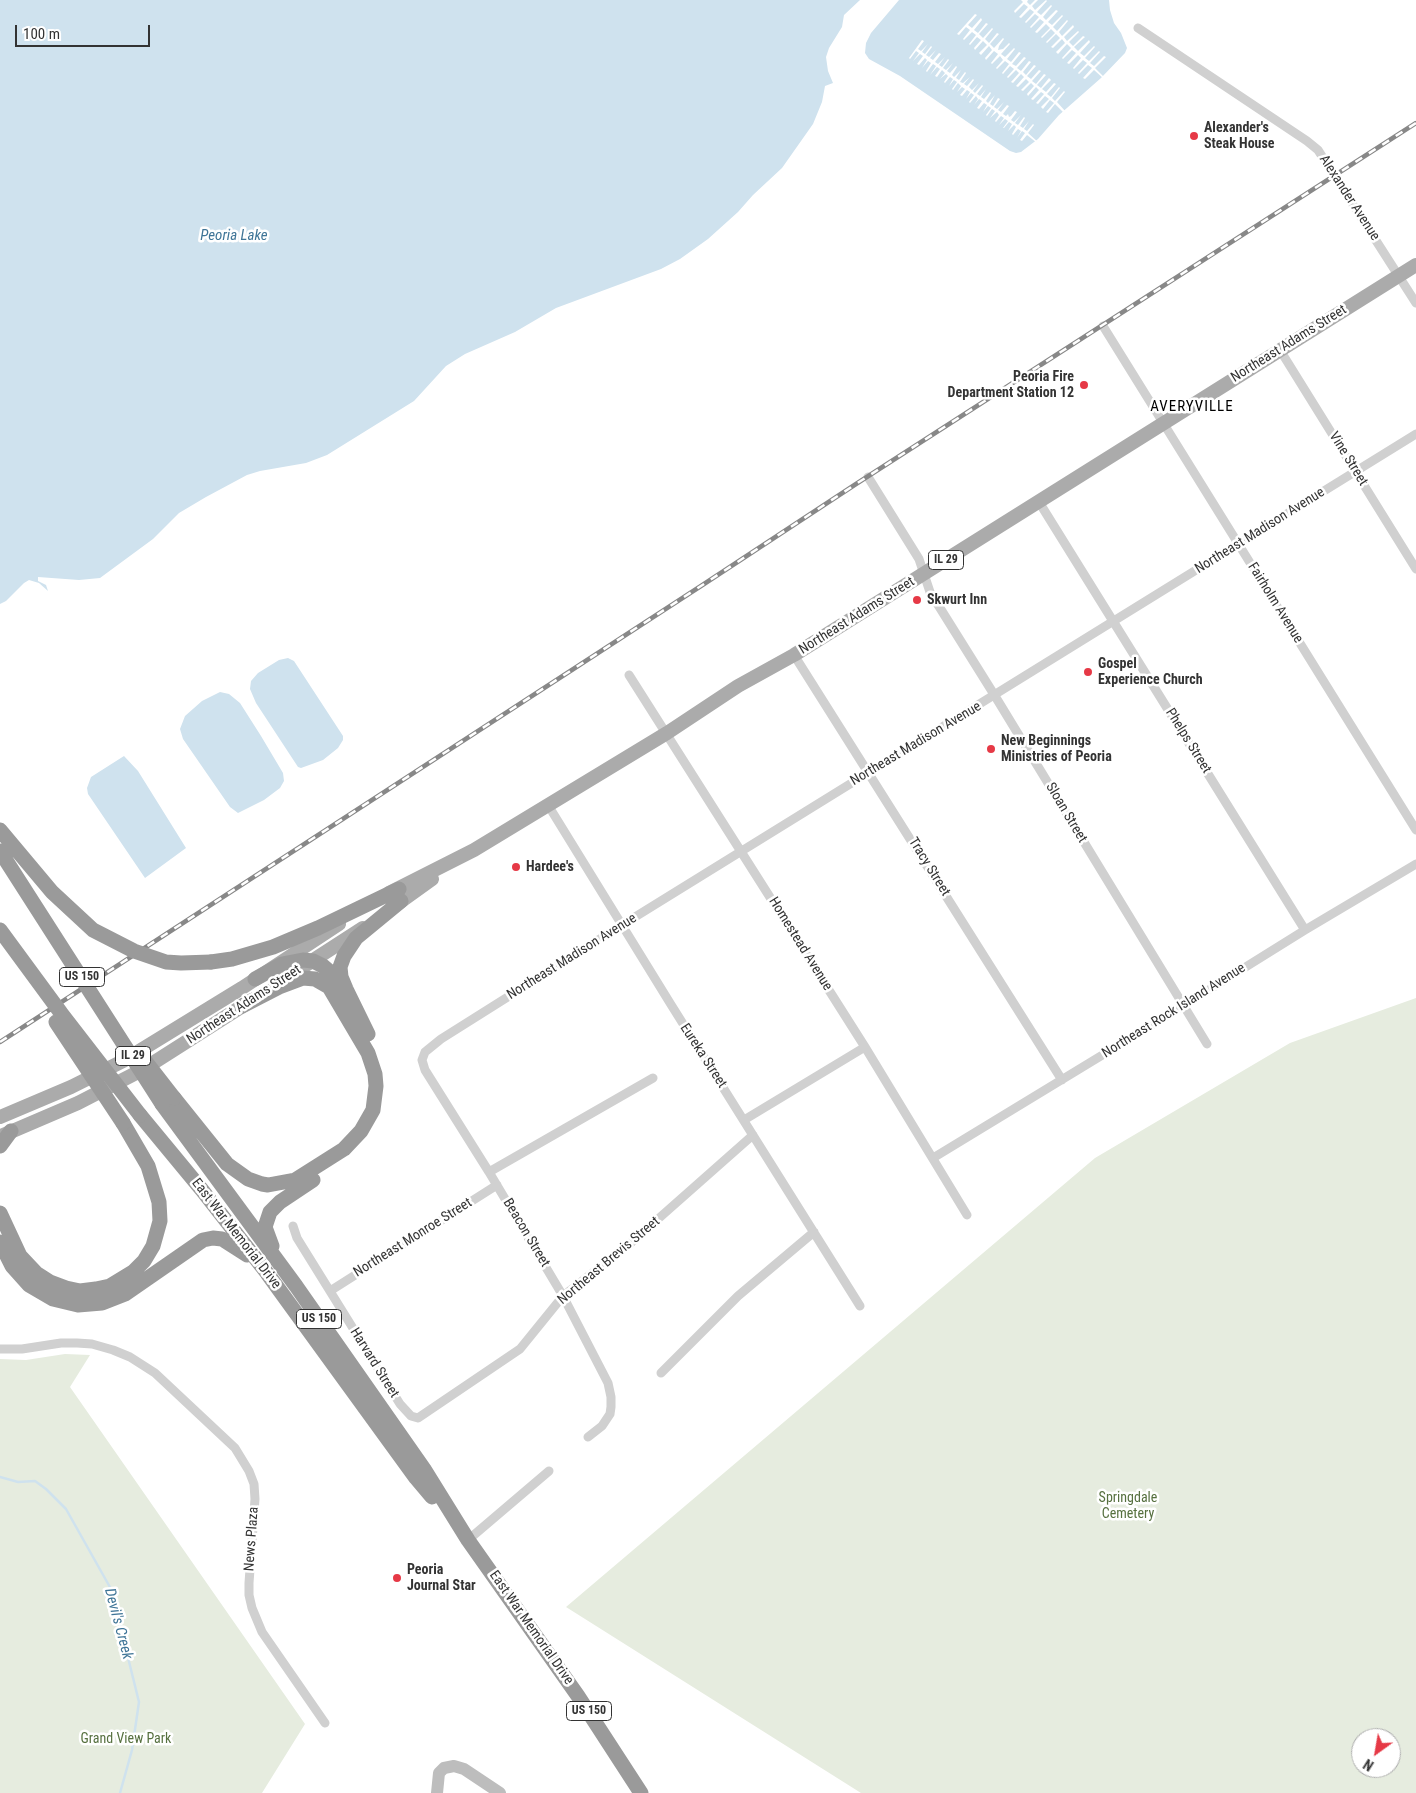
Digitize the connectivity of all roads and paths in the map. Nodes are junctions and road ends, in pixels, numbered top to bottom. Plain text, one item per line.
1 (1138, 28) dead end
2 (1416, 265) edge
3 (1399, 275) junction
4 (1416, 303) edge
5 (1103, 326) dead end
6 (1280, 350) junction
7 (1164, 423) junction
8 (1416, 434) edge
9 (1356, 472) junction
10 (868, 477) dead end
11 (1039, 502) junction
12 (1239, 544) junction
13 (1416, 569) edge
14 (924, 574) junction
15 (1114, 622) junction
16 (794, 655) junction
17 (629, 675) dead end
18 (995, 696) junction
19 (667, 733) junction
20 (869, 772) junction
21 (548, 805) junction
22 (0, 830) edge
23 (1416, 830) edge
24 (0, 851) edge
25 (741, 851) junction
26 (1416, 864) edge
27 (400, 895) junction
28 (622, 925) junction
29 (1304, 930) junction
30 (0, 931) edge
31 (313, 961) junction
32 (255, 979) junction
33 (242, 1006) junction
34 (1184, 1006) junction
35 (372, 1042) junction
36 (1207, 1044) dead end
37 (865, 1047) junction
38 (422, 1060) joint
39 (653, 1078) dead end
40 (1062, 1080) junction
41 (168, 1101) junction
42 (0, 1117) edge
43 (744, 1120) junction
44 (5, 1134) edge
45 (753, 1135) junction
46 (0, 1146) edge
47 (933, 1158) junction
48 (489, 1172) junction
49 (497, 1185) junction
50 (0, 1213) edge
51 (967, 1215) dead end
52 (293, 1226) dead end
53 (814, 1232) junction
54 (0, 1242) edge
55 (330, 1291) junction
56 (563, 1296) junction
57 (298, 1302) junction
58 (860, 1306) dead end
59 (0, 1349) edge
60 (662, 1373) dead end
61 (415, 1418) joint
62 (588, 1437) dead end
63 (549, 1470) dead end
64 (468, 1540) junction
65 (325, 1723) dead end
66 (437, 1793) edge
67 (500, 1793) edge
68 (641, 1793) edge

1 - 3 street, Alexander Avenue
2 - 3 main road, Northeast Adams Street / IL 29
3 - 4 street, Alexander Avenue
3 - 6 main road, Northeast Adams Street / IL 29
5 - 7 street, Fairholm Avenue
6 - 7 main road, Northeast Adams Street / IL 29
6 - 9 street, Vine Street
7 - 11 main road, Northeast Adams Street / IL 29
7 - 12 street, Fairholm Avenue
8 - 9 street, Northeast Madison Avenue
9 - 12 street, Northeast Madison Avenue
9 - 13 street, Vine Street
10 - 14 street, Sloan Street
11 - 14 main road, Northeast Adams Street / IL 29
11 - 15 street, Phelps Street
12 - 15 street, Northeast Madison Avenue
12 - 23 street, Fairholm Avenue
14 - 16 main road, Northeast Adams Street / IL 29
14 - 18 street, Sloan Street
15 - 18 street, Northeast Madison Avenue
15 - 29 street, Phelps Street
16 - 19 main road, Northeast Adams Street / IL 29
16 - 20 street, Tracy Street
17 - 19 street, Homestead Avenue
18 - 20 street, Northeast Madison Avenue
18 - 34 street, Sloan Street
19 - 21 main road, Northeast Adams Street / IL 29
19 - 25 street, Homestead Avenue
20 - 25 street, Northeast Madison Avenue
20 - 40 street, Tracy Street
21 - 27 main road, Northeast Adams Street / IL 29
21 - 28 street, Eureka Street
22 - 27 highway, bridge
24 - 41 highway, US 150, bridge
25 - 28 street, Northeast Madison Avenue
25 - 37 street, Homestead Avenue
26 - 29 street, Northeast Rock Island Avenue
27 - 31 main road, Northeast Adams Street / IL 29
27 - 32 main road, Northeast Adams Street / IL 29
27 - 35 highway
28 - 38 street, Northeast Madison Avenue
28 - 43 street, Eureka Street
29 - 34 street, Northeast Rock Island Avenue
30 - 50 highway, bridge
30 - 57 highway, East War Memorial Drive / US 150, bridge
31 - 32 highway
31 - 33 main road, Northeast Adams Street / IL 29
31 - 35 highway
32 - 42 main road, Northeast Adams Street / IL 29
33 - 41 highway
33 - 44 main road, Northeast Adams Street / IL 29
34 - 36 street, Sloan Street
34 - 40 street, Northeast Rock Island Avenue
35 - 57 highway
37 - 43 street
37 - 47 street, Homestead Avenue
38 - 48 street, Beacon Street
39 - 48 street
40 - 47 street, Northeast Rock Island Avenue
41 - 57 highway, East War Memorial Drive / US 150
43 - 45 street, Eureka Street
44 - 46 highway
45 - 53 street, Eureka Street
45 - 56 street, Northeast Brevis Street
47 - 51 street, Homestead Avenue
48 - 49 street, Beacon Street
49 - 55 street, Northeast Monroe Street
49 - 56 street, Beacon Street
52 - 55 street, Harvard Street
53 - 58 street, Eureka Street
53 - 60 street
54 - 57 highway
55 - 61 street, Harvard Street
56 - 61 street, Northeast Brevis Street
56 - 62 street, Beacon Street
57 - 64 highway, East War Memorial Drive / US 150
59 - 65 street, News Plaza
63 - 64 street
64 - 68 highway, East War Memorial Drive / US 150
66 - 67 street

